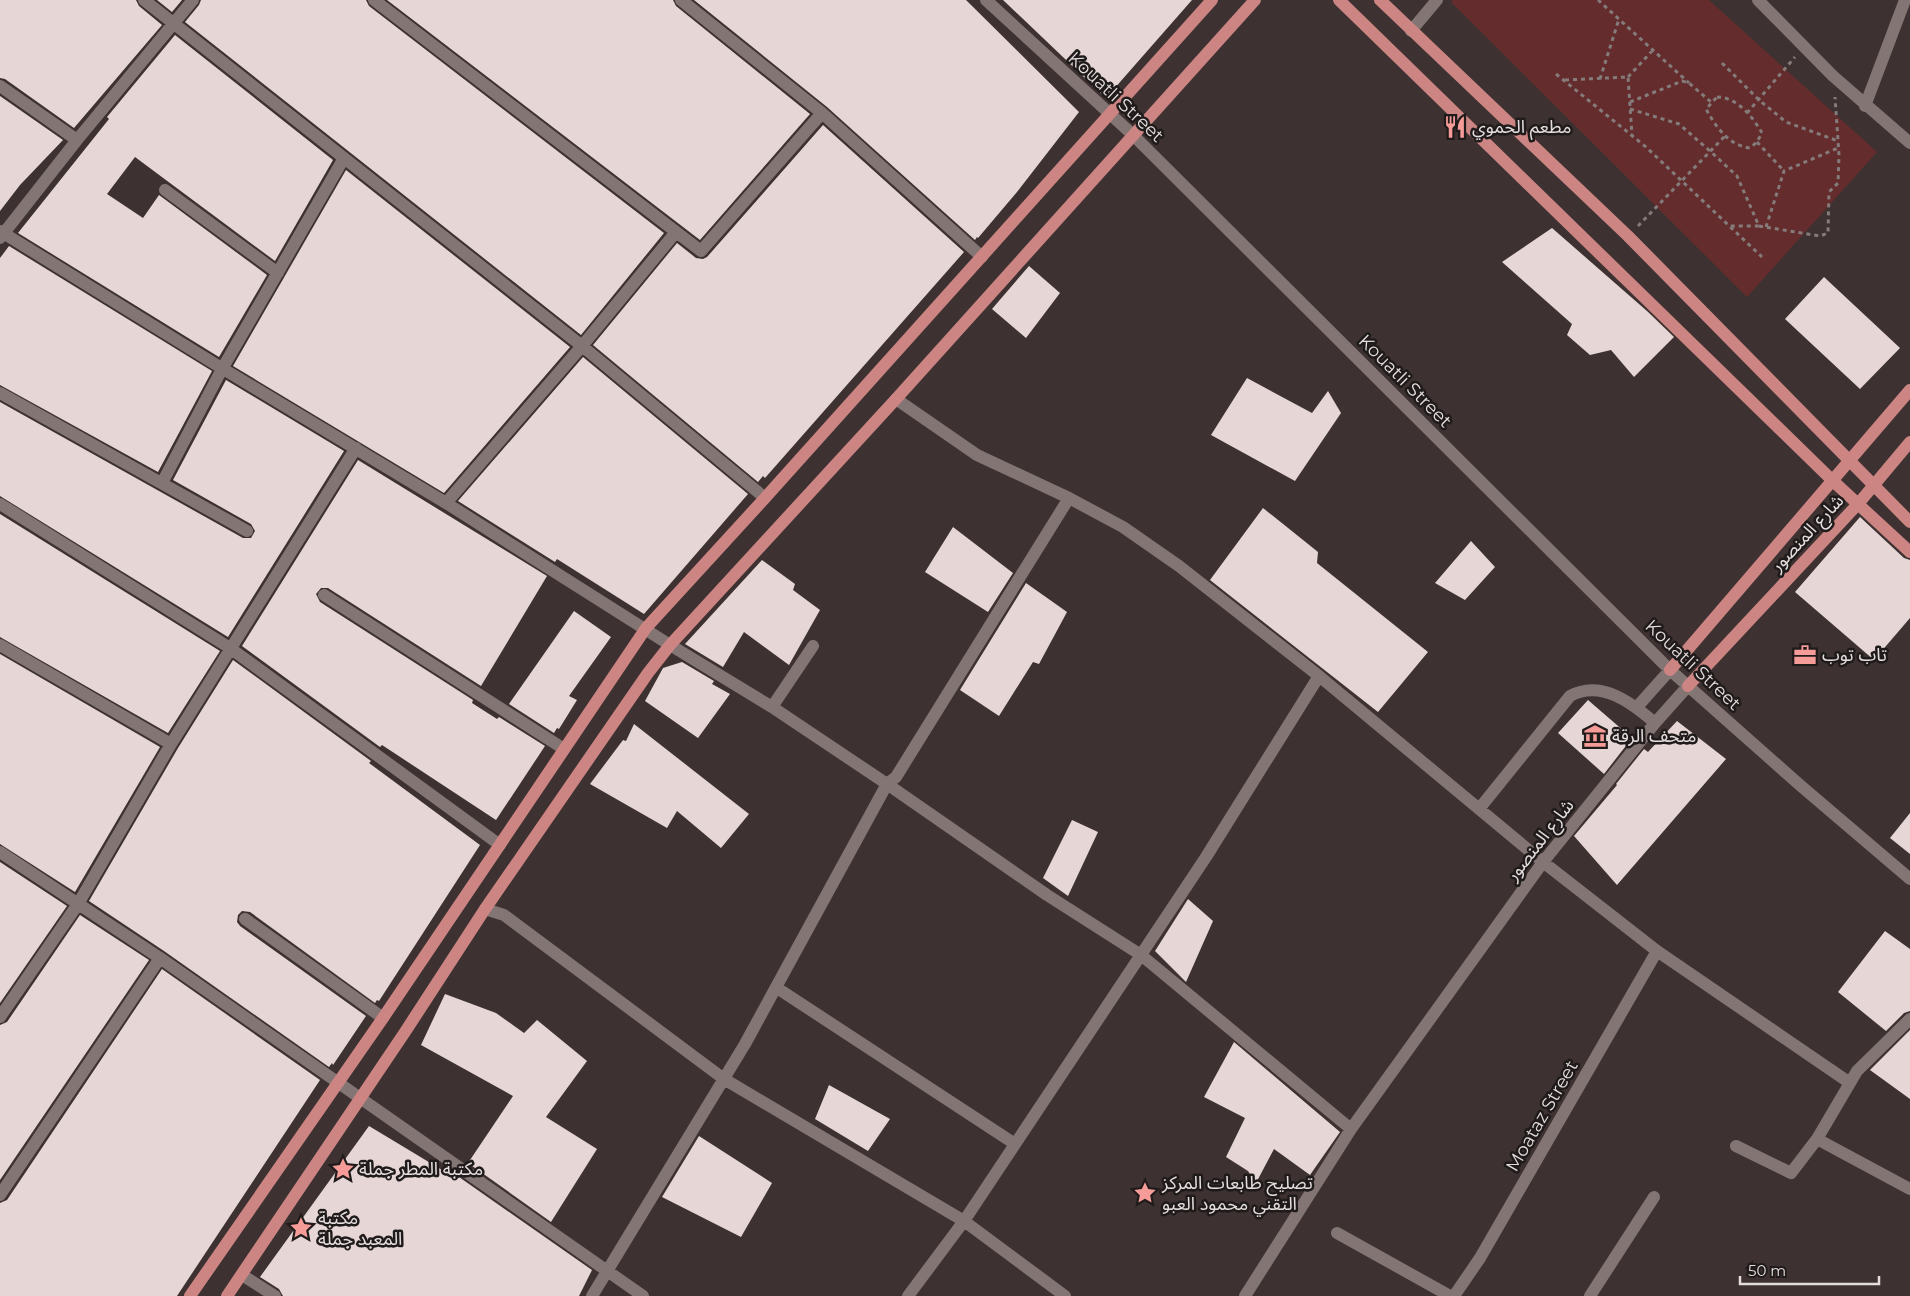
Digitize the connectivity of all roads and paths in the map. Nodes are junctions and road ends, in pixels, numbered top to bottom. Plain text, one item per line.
1 (144, 0) edge
2 (193, 0) edge
3 (374, 0) edge
4 (681, 0) edge
5 (1212, 0) edge
6 (1255, 0) edge
7 (1339, 0) edge
8 (1380, 0) edge
9 (1438, 0) edge
10 (1598, 0) edge
11 (1758, 0) edge
12 (1904, 0) edge
13 (988, 1) edge
14 (1619, 19) junction
15 (173, 23) junction
16 (1411, 31) junction
17 (1804, 46) junction
18 (1653, 50) junction
19 (1722, 63) dead end
20 (1556, 74) dead end
21 (1833, 76) junction
22 (1628, 77) junction
23 (1600, 79) junction
24 (1564, 80) junction
25 (1689, 83) junction
26 (0, 86) edge
27 (1759, 100) junction
28 (1630, 102) junction
29 (1711, 102) junction
30 (1865, 106) junction
31 (1630, 109) junction
32 (822, 113) junction
33 (1747, 113) junction
34 (1110, 115) junction
35 (1132, 135) junction
36 (1632, 136) junction
37 (1725, 136) junction
38 (76, 140) junction
39 (1838, 141) junction
40 (1757, 142) junction
41 (1910, 142) edge
42 (1838, 148) junction
43 (1710, 151) junction
44 (344, 158) junction
45 (1784, 171) junction
46 (1681, 182) junction
47 (166, 190) dead end
48 (1728, 226) junction
49 (1759, 226) junction
50 (1766, 226) junction
51 (676, 232) junction
52 (1, 234) edge
53 (1628, 236) junction
54 (982, 257) junction
55 (1762, 257) dead end
56 (278, 273) junction
57 (582, 346) junction
58 (222, 369) junction
59 (1910, 390) edge
60 (0, 393) edge
61 (896, 399) junction
62 (1910, 442) edge
63 (356, 448) junction
64 (1850, 461) junction
65 (1833, 481) junction
66 (162, 483) junction
67 (1873, 486) junction
68 (765, 498) junction
69 (1069, 498) junction
70 (446, 503) junction
71 (0, 504) edge
72 (1858, 504) junction
73 (1910, 522) edge
74 (247, 531) dead end
75 (1910, 552) edge
76 (324, 595) dead end
77 (646, 628) junction
78 (0, 645) edge
79 (670, 645) junction
80 (813, 646) dead end
81 (230, 648) junction
82 (1670, 670) junction
83 (1319, 676) junction
84 (1688, 686) junction
85 (772, 707) junction
86 (1637, 707) junction
87 (1655, 723) junction
88 (171, 744) junction
89 (564, 749) junction
90 (888, 784) junction
91 (1479, 809) junction
92 (500, 845) junction
93 (0, 852) edge
94 (1543, 862) junction
95 (1910, 879) edge
96 (78, 904) junction
97 (486, 909) junction
98 (245, 918) dead end
99 (1657, 951) junction
100 (1141, 955) junction
101 (160, 958) junction
102 (777, 988) junction
103 (0, 1017) edge
104 (384, 1018) junction
105 (1910, 1019) edge
106 (724, 1079) junction
107 (340, 1082) junction
108 (1850, 1083) junction
109 (361, 1097) junction
110 (1351, 1129) junction
111 (1817, 1139) junction
112 (1015, 1144) junction
113 (1736, 1146) dead end
114 (1910, 1189) edge
115 (0, 1195) edge
116 (1654, 1197) dead end
117 (964, 1221) junction
118 (1337, 1233) dead end
119 (608, 1270) junction
120 (242, 1275) junction
121 (190, 1296) edge
122 (227, 1296) edge
123 (275, 1296) edge
124 (592, 1296) edge
125 (643, 1296) edge
126 (908, 1296) edge
127 (1065, 1296) edge
128 (1245, 1296) edge
129 (1452, 1296) edge
130 (1590, 1296) edge

1 - 15 street
2 - 15 street
3 - 51 street
4 - 32 street
5 - 34 main road
6 - 35 main road
7 - 65 main road
8 - 16 main road
9 - 16 street
10 - 14 path
11 - 17 street
12 - 30 street
13 - 34 street, Kouatli Street
14 - 18 path
14 - 23 path
15 - 38 street
15 - 44 street
16 - 53 main road
17 - 21 street
17 - 27 path
18 - 22 path
18 - 25 path
19 - 27 path
20 - 24 path
21 - 30 street
21 - 39 path
22 - 23 path
22 - 28 path
23 - 24 path
24 - 36 path
25 - 28 path
25 - 29 path
26 - 38 street
27 - 33 path
27 - 39 path
28 - 31 path
29 - 33 path
29 - 37 path
30 - 41 street
31 - 36 path
31 - 43 path
32 - 51 street
32 - 54 street
33 - 40 path
34 - 35 street, Kouatli Street
34 - 54 main road
35 - 61 main road
35 - 82 street, Kouatli Street
36 - 46 path
37 - 40 path
37 - 43 path
38 - 52 street
39 - 42 path
40 - 45 path
42 - 45 path
42 - 50 path
43 - 46 path
43 - 49 path
44 - 56 street
44 - 57 street
45 - 50 path
46 - 48 path
46 - 53 path
47 - 56 street
48 - 49 path
48 - 55 path
49 - 50 path
51 - 57 street
52 - 58 street
53 - 64 main road
54 - 68 main road
56 - 58 street
57 - 68 street
57 - 70 street
58 - 63 street
58 - 66 street
59 - 64 main road, شارع المنصور
60 - 66 street
61 - 69 street
61 - 79 main road
62 - 67 main road, شارع المنصور
63 - 70 street
63 - 81 street
64 - 65 main road, شارع المنصور
64 - 67 main road
65 - 72 main road
65 - 82 main road, شارع المنصور
66 - 74 street
67 - 72 main road, شارع المنصور
67 - 73 main road
68 - 77 main road
69 - 83 street
69 - 90 street
70 - 77 street
71 - 81 street
72 - 75 main road
72 - 84 main road, شارع المنصور
76 - 89 street
77 - 79 street
77 - 89 main road
78 - 88 street
79 - 85 street
79 - 97 main road
80 - 85 street
81 - 88 street
81 - 92 street
82 - 84 street, Kouatli Street
82 - 86 street, شارع المنصور
83 - 91 street
83 - 100 street
84 - 87 street, شارع المنصور
84 - 95 street, Kouatli Street
85 - 90 street
86 - 87 street
86 - 91 street
87 - 94 street, شارع المنصور
88 - 96 street
89 - 92 main road
90 - 100 street
90 - 102 street
91 - 94 street
92 - 104 main road
93 - 96 street
94 - 99 street
94 - 110 street, شارع المنصور
96 - 101 street
96 - 103 street
97 - 106 street
97 - 109 main road
98 - 104 street
99 - 108 street
99 - 129 street, Moataz Street
100 - 110 street
100 - 112 street
101 - 107 street
101 - 115 street
102 - 106 street
102 - 112 street
104 - 107 main road
105 - 108 street
106 - 117 street
106 - 119 street
107 - 109 street
107 - 121 main road
108 - 111 street
109 - 119 street
109 - 120 main road
110 - 128 street, شارع المنصور
111 - 113 street
111 - 114 street
112 - 117 street
116 - 130 street
117 - 126 street
117 - 127 street
118 - 129 street
119 - 124 street
119 - 125 street
120 - 122 main road
120 - 123 street

